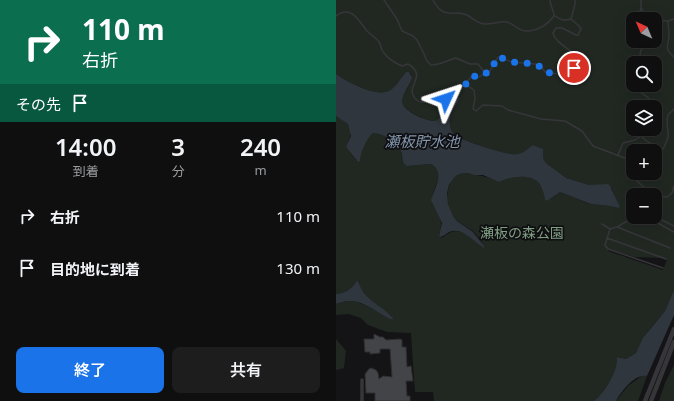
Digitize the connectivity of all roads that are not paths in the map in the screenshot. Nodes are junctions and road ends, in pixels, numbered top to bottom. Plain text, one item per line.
1 (384, 0) edge
2 (433, 0) edge
3 (550, 0) edge
4 (575, 0) edge
5 (641, 0) edge
6 (641, 8) junction
7 (640, 12) edge
8 (644, 12) edge
9 (336, 16) edge
10 (554, 16) junction
11 (572, 19) junction
12 (674, 19) edge
13 (662, 20) edge
14 (668, 21) junction
15 (674, 57) edge
16 (485, 73) junction
17 (466, 84) junction
18 (638, 92) edge
19 (649, 100) edge
20 (674, 109) edge
21 (640, 136) joint
22 (618, 155) junction
23 (674, 186) edge
24 (662, 220) edge
25 (626, 222) edge
26 (602, 224) dead end
27 (660, 224) edge
28 (674, 226) edge
29 (617, 227) junction
30 (610, 229) junction
31 (674, 232) edge
32 (607, 238) junction
33 (670, 248) dead end
34 (666, 259) dead end
35 (663, 268) dead end
36 (674, 329) edge
37 (674, 342) edge
38 (362, 380) dead end
39 (362, 401) edge
40 (645, 401) edge
41 (650, 401) edge

1 - 16 lane
2 - 10 lane
3 - 10 lane
4 - 11 lane
5 - 6 lane
6 - 7 lane
6 - 8 lane
9 - 17 lane
10 - 11 lane
11 - 16 lane
12 - 14 lane
13 - 14 lane
14 - 15 lane
16 - 17 lane
17 - 22 lane
18 - 19 lane
20 - 21 lane
21 - 22 lane
22 - 23 lane
24 - 28 lane
25 - 29 lane
26 - 30 lane
27 - 31 lane
29 - 30 lane
29 - 33 lane
30 - 32 lane
32 - 34 lane
32 - 35 lane
36 - 40 street
37 - 41 street
38 - 39 street

